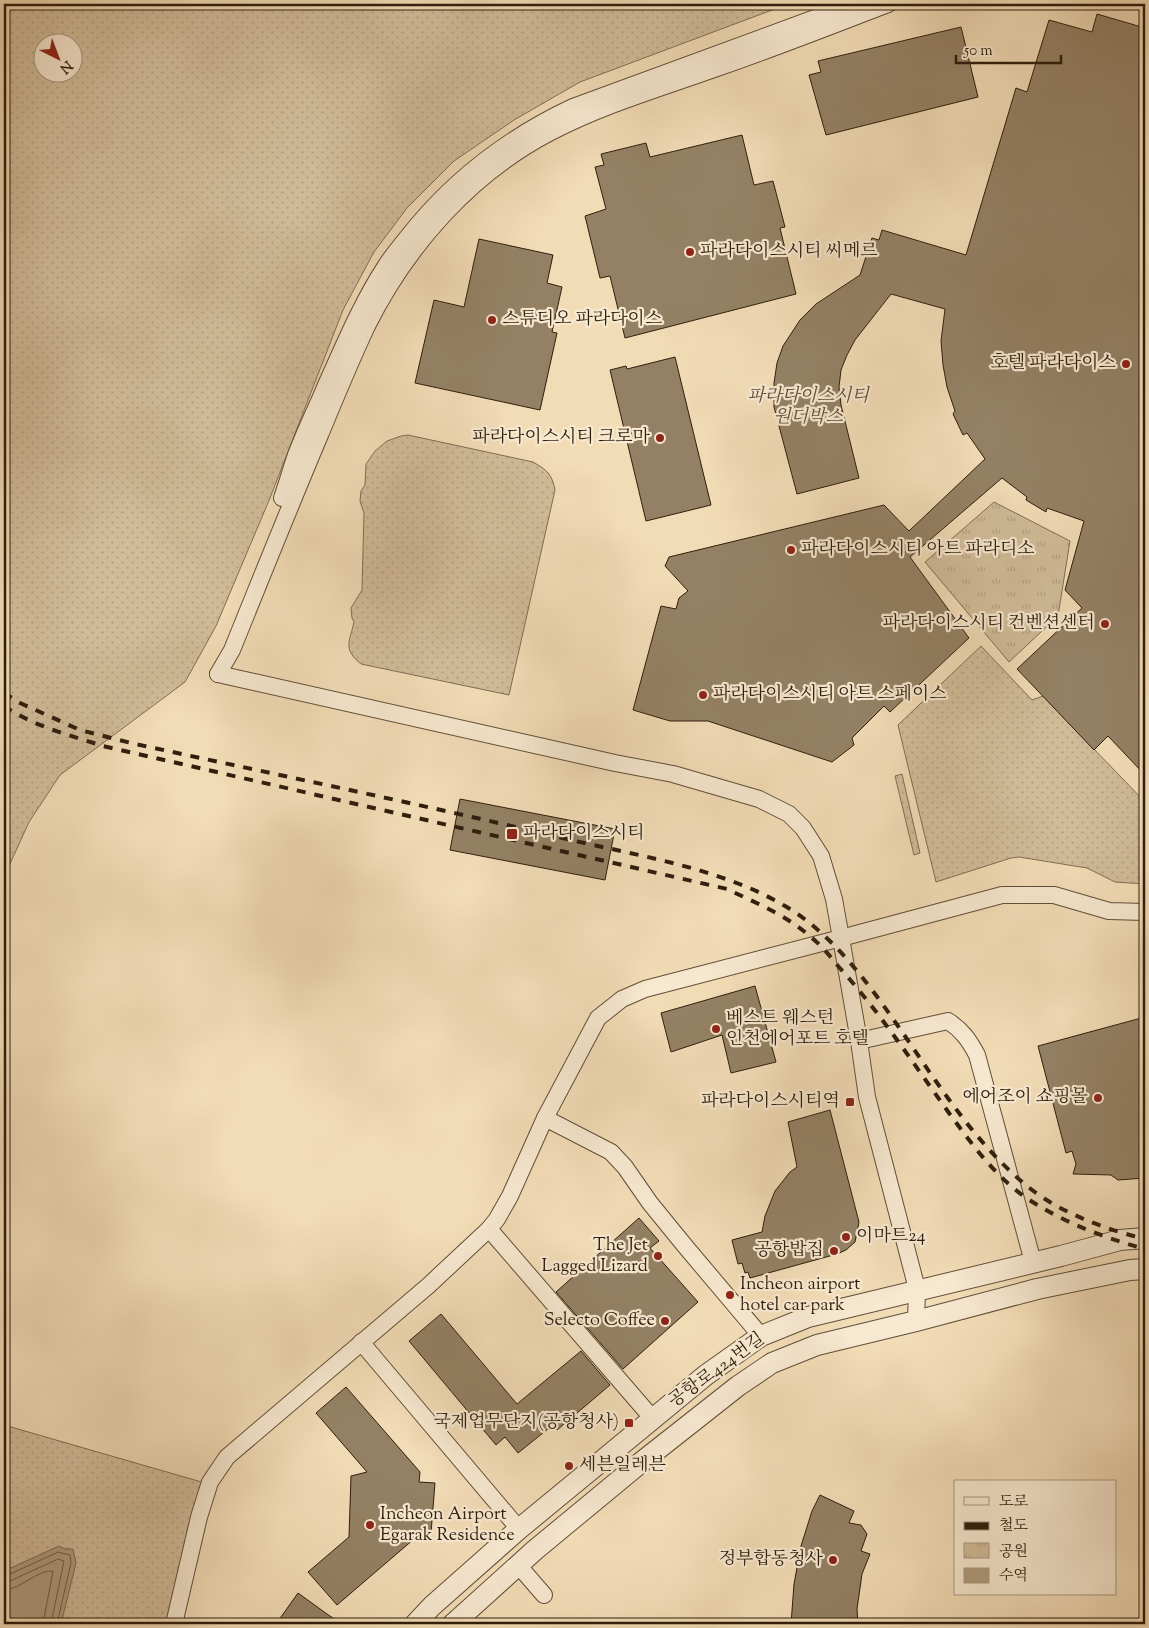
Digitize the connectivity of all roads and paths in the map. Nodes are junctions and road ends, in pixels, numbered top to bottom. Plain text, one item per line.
1 (854, 4) edge
2 (888, 4) edge
3 (218, 674) junction
4 (1145, 912) edge
5 (841, 938) junction
6 (859, 1041) junction
7 (545, 1118) junction
8 (489, 1229) junction
9 (1145, 1238) edge
10 (1033, 1262) junction
11 (1145, 1269) edge
12 (917, 1290) junction
13 (916, 1321) junction
14 (761, 1336) junction
15 (361, 1342) junction
16 (653, 1419) junction
17 (518, 1529) junction
18 (518, 1565) junction
19 (544, 1595) dead end
20 (174, 1624) edge
21 (415, 1624) edge
22 (453, 1624) edge

1 - 3 street
2 - 3 street
3 - 5 street
4 - 5 street
5 - 6 street
5 - 7 street
6 - 10 street
6 - 12 street
7 - 8 street
7 - 14 street
8 - 15 street
8 - 16 street
9 - 10 street, 공항로424번길
10 - 12 street, 공항로424번길
11 - 13 street, 공항로424번길
12 - 13 street
12 - 14 street, 공항로424번길
13 - 18 street, 공항로424번길
14 - 16 street, 공항로424번길
15 - 17 street
15 - 20 street
16 - 17 street, 공항로424번길
17 - 21 street, 공항로424번길
18 - 19 street
18 - 22 street, 공항로424번길

